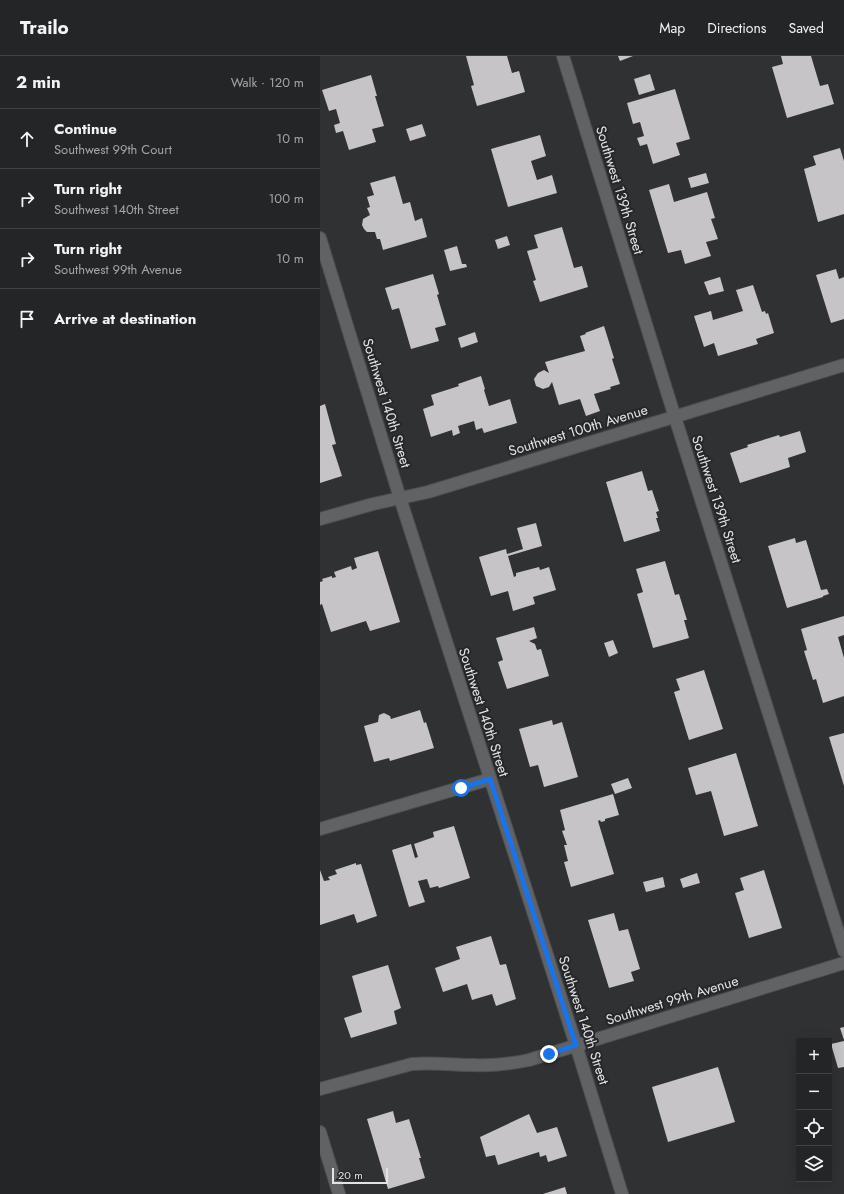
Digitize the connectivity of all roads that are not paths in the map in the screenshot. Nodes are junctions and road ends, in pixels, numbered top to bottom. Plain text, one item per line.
1 (562, 56) edge
2 (320, 238) edge
3 (844, 365) edge
4 (675, 416) junction
5 (400, 498) junction
6 (320, 519) edge
7 (490, 779) junction
8 (320, 829) edge
9 (844, 951) edge
10 (844, 963) edge
11 (576, 1045) junction
12 (320, 1089) edge
13 (320, 1132) edge
14 (339, 1194) edge
15 (622, 1194) edge

1 - 4 street, Southwest 139th Street
2 - 5 street, Southwest 140th Street
3 - 4 street, Southwest 100th Avenue
4 - 5 street, Southwest 100th Avenue
4 - 9 street, Southwest 139th Street
5 - 6 street, Southwest 100th Avenue
5 - 7 street, Southwest 140th Street
7 - 8 street
7 - 11 street, Southwest 140th Street
10 - 11 street, Southwest 99th Avenue
11 - 12 street, Southwest 99th Avenue
11 - 15 street, Southwest 140th Street
13 - 14 street

